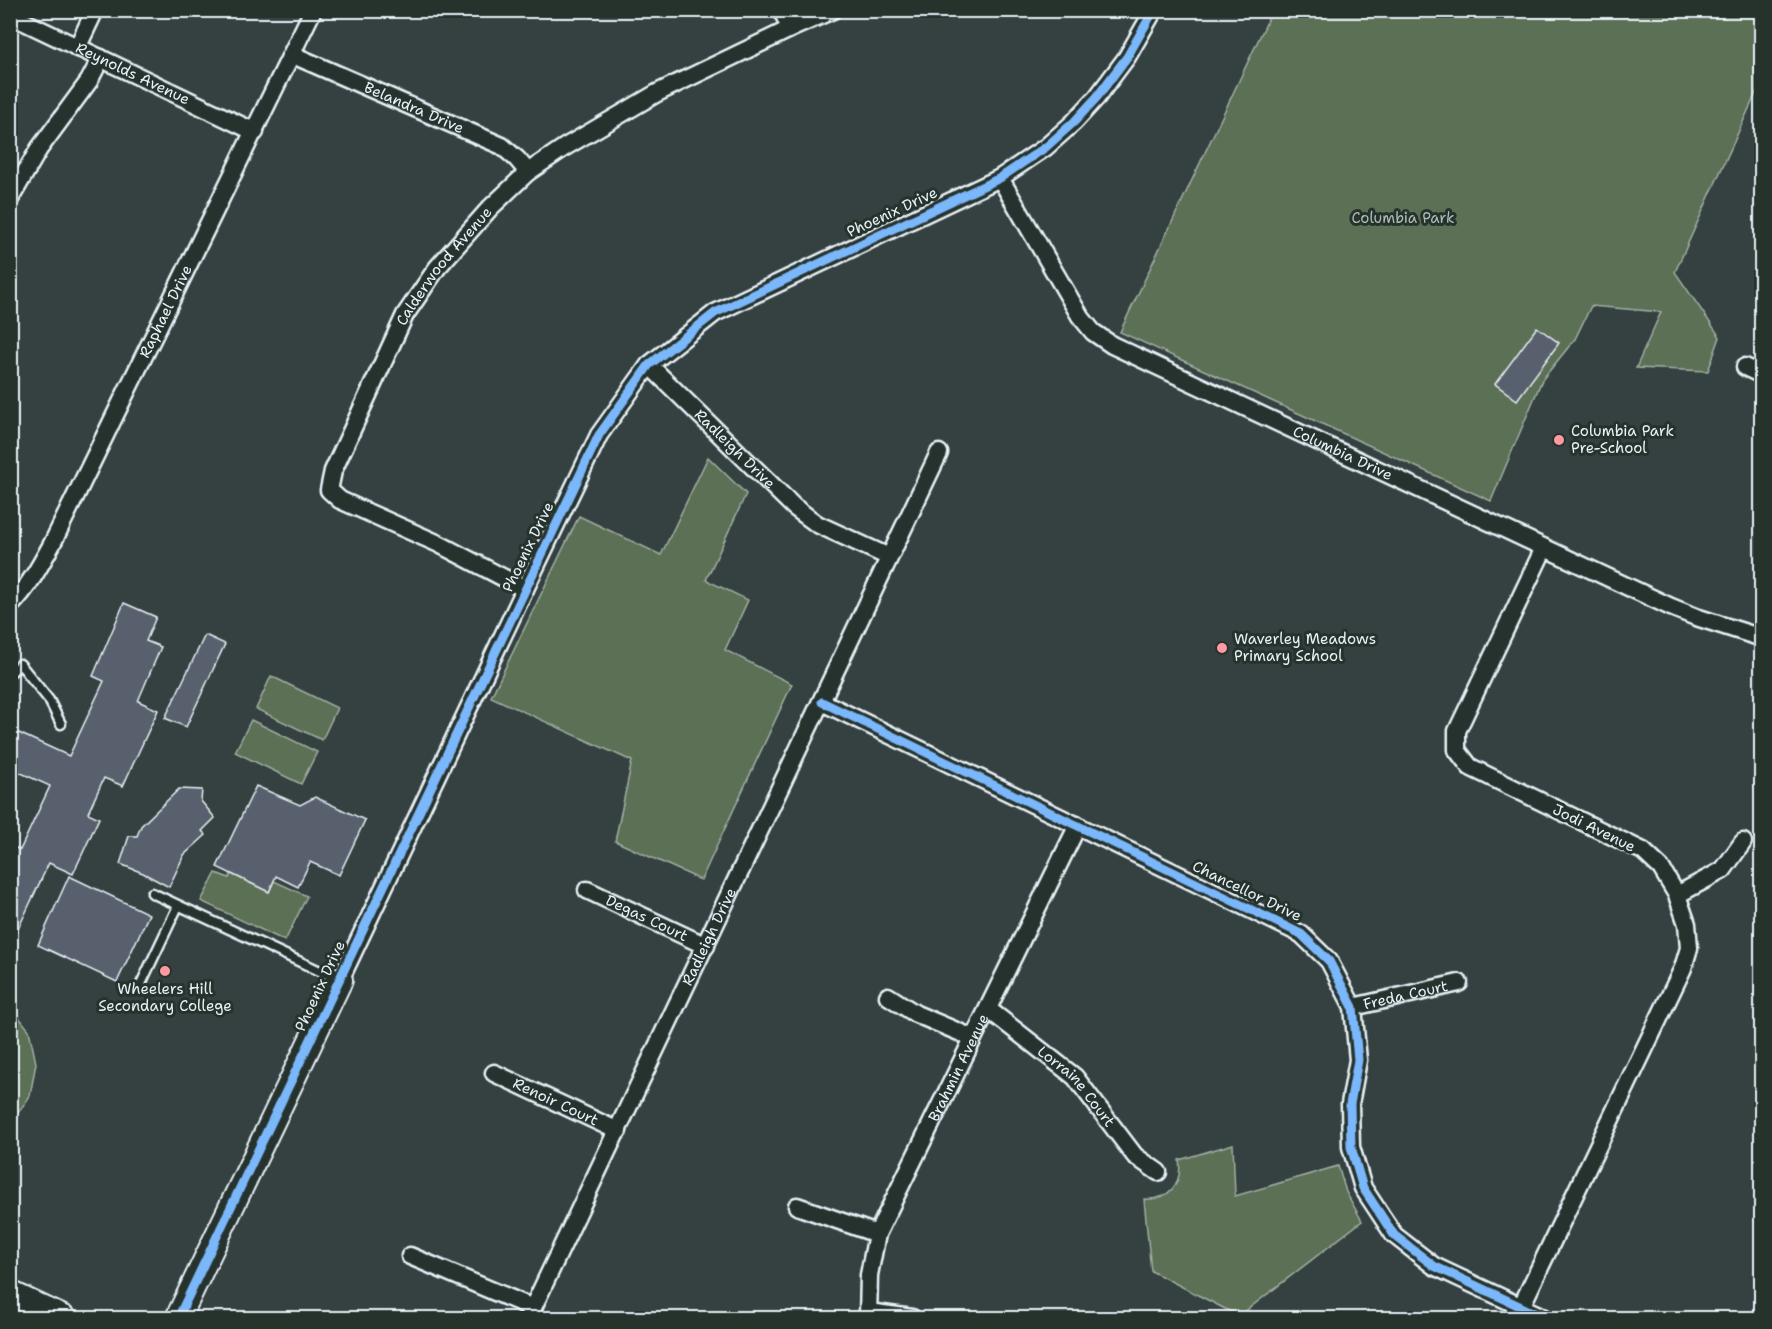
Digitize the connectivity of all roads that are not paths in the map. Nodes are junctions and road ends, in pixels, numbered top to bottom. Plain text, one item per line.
1 (95, 10) edge
2 (313, 10) edge
3 (782, 10) edge
4 (833, 10) edge
5 (1154, 10) edge
6 (10, 15) edge
7 (790, 29) junction
8 (77, 48) junction
9 (292, 55) junction
10 (101, 58) junction
11 (255, 132) junction
12 (528, 172) junction
13 (1000, 178) junction
14 (10, 199) edge
15 (650, 365) junction
16 (1745, 367) dead end
17 (1761, 375) edge
18 (939, 453) dead end
19 (1544, 548) junction
20 (889, 557) junction
21 (525, 589) junction
22 (10, 606) edge
23 (1761, 638) edge
24 (10, 673) edge
25 (822, 702) junction
26 (61, 724) dead end
27 (1078, 825) junction
28 (1743, 842) dead end
29 (586, 890) dead end
30 (152, 893) dead end
31 (1677, 895) junction
32 (177, 906) junction
33 (706, 946) junction
34 (340, 980) junction
35 (1459, 983) dead end
36 (140, 986) dead end
37 (888, 996) dead end
38 (1353, 1007) junction
39 (988, 1009) junction
40 (973, 1038) junction
41 (494, 1073) dead end
42 (618, 1131) junction
43 (1158, 1173) dead end
44 (797, 1206) dead end
45 (876, 1234) junction
46 (410, 1256) dead end
47 (10, 1293) edge
48 (1521, 1306) junction
49 (531, 1313) edge
50 (868, 1315) edge
51 (63, 1318) edge
52 (178, 1318) edge
53 (912, 1318) edge
54 (1545, 1318) edge

1 - 8 street
2 - 9 street, Raphael Drive
3 - 7 street
4 - 7 street, Calderwood Avenue
5 - 13 street, Phoenix Drive
6 - 8 street, Reynolds Avenue
7 - 12 street, Calderwood Avenue
8 - 10 street, Reynolds Avenue
9 - 11 street, Raphael Drive
9 - 12 street, Belandra Drive
10 - 11 street, Reynolds Avenue
10 - 14 street
11 - 22 street, Raphael Drive
12 - 21 street, Calderwood Avenue
13 - 15 street, Phoenix Drive
13 - 19 street, Columbia Drive
15 - 20 street, Radleigh Drive
15 - 21 street, Phoenix Drive
16 - 17 street
18 - 20 street, Radleigh Drive
19 - 23 street, Columbia Drive
19 - 31 street, Jodi Avenue
20 - 25 street, Radleigh Drive
21 - 34 street, Phoenix Drive
24 - 26 lane
25 - 27 street, Chancellor Drive
25 - 33 street, Radleigh Drive
27 - 38 street, Chancellor Drive
27 - 39 street, Brahmin Avenue
28 - 31 street
29 - 33 street, Degas Court
30 - 32 lane
31 - 48 street, Jodi Avenue
32 - 34 lane
32 - 36 lane
33 - 42 street, Radleigh Drive
34 - 52 street, Phoenix Drive
35 - 38 street, Freda Court
37 - 40 street
38 - 48 street, Chancellor Drive
39 - 40 street, Brahmin Avenue
39 - 43 street, Lorraine Court
40 - 45 street, Brahmin Avenue
41 - 42 street, Renoir Court
42 - 49 street, Radleigh Drive
44 - 45 street
45 - 50 street, Brahmin Avenue
46 - 49 street
47 - 51 street
48 - 54 street, Chancellor Drive
50 - 53 street

